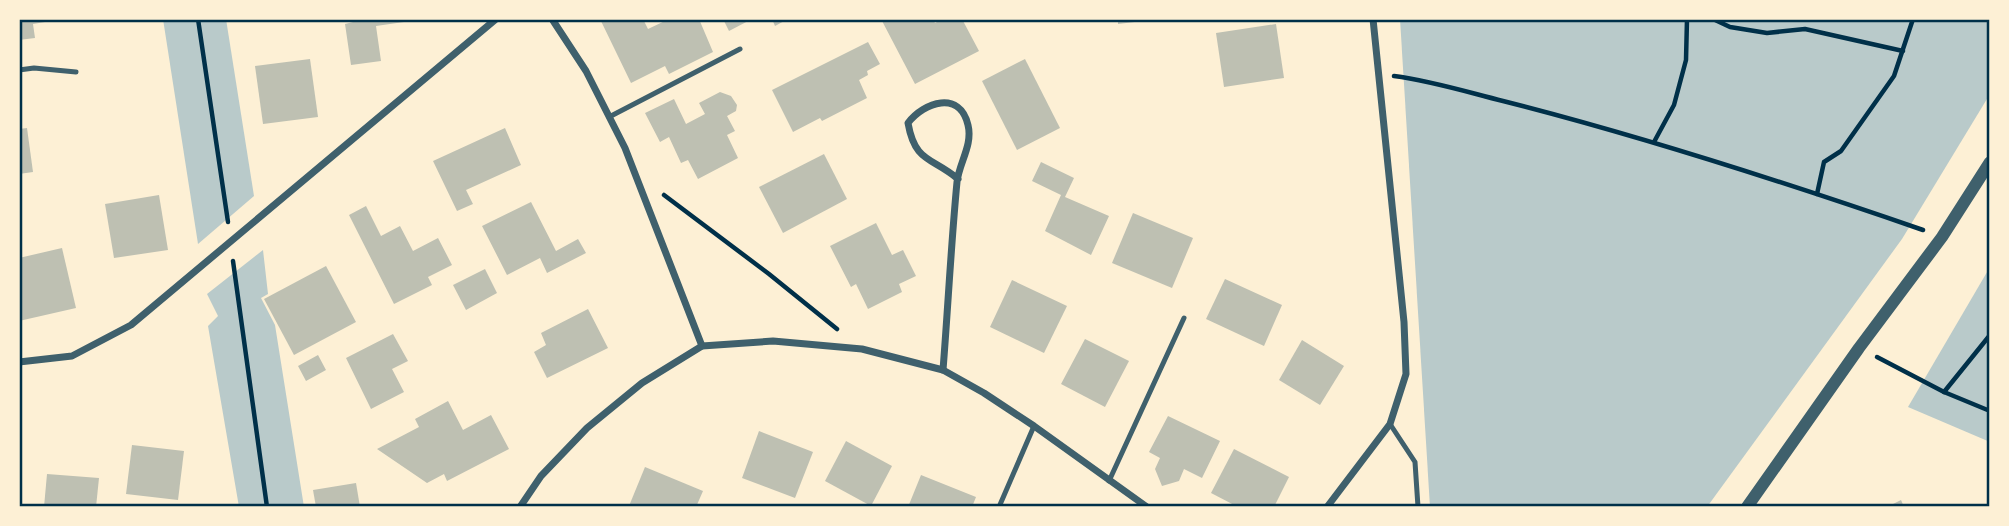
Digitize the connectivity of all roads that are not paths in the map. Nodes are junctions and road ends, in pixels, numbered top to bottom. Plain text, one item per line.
1 (496, 19) edge
2 (552, 19) edge
3 (1373, 19) edge
4 (740, 49) dead end
5 (19, 70) edge
6 (76, 72) dead end
7 (609, 117) junction
8 (1990, 162) edge
9 (958, 179) junction
10 (1184, 318) dead end
11 (702, 346) junction
12 (19, 362) edge
13 (943, 370) junction
14 (1390, 424) junction
15 (1034, 426) junction
16 (1109, 481) junction
17 (520, 507) edge
18 (999, 507) edge
19 (1147, 507) edge
20 (1327, 507) edge
21 (1418, 507) edge
22 (1745, 507) edge

1 - 12 street
2 - 7 street
3 - 14 street
4 - 7 lane
5 - 6 lane
7 - 11 street
8 - 22 street
9 - 9 street
9 - 13 street
10 - 16 lane
11 - 13 street
11 - 17 street
13 - 15 street
14 - 20 street
14 - 21 lane
15 - 16 street
15 - 18 lane
16 - 19 street

